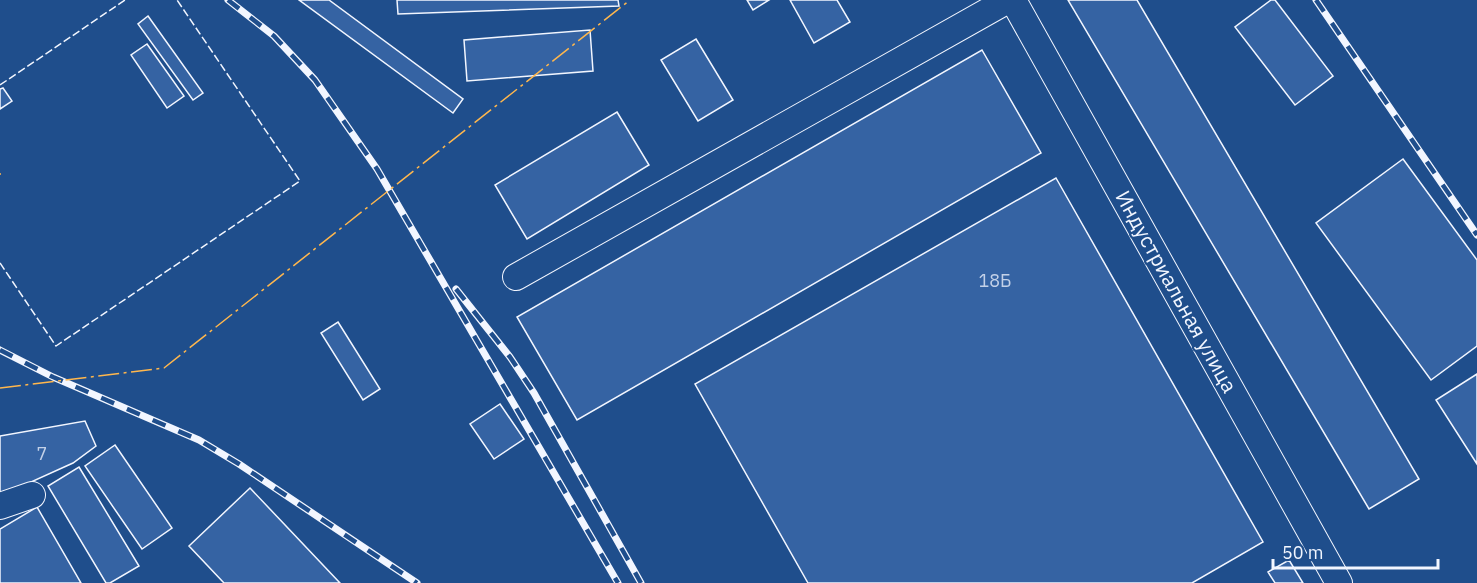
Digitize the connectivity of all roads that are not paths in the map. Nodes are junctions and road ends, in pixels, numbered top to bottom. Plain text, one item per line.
1 (1011, 0) edge
2 (516, 277) dead end
3 (32, 495) dead end
4 (0, 506) edge
5 (1339, 583) edge

1 - 2 street
1 - 5 street, Индустриальная улица
3 - 4 street

